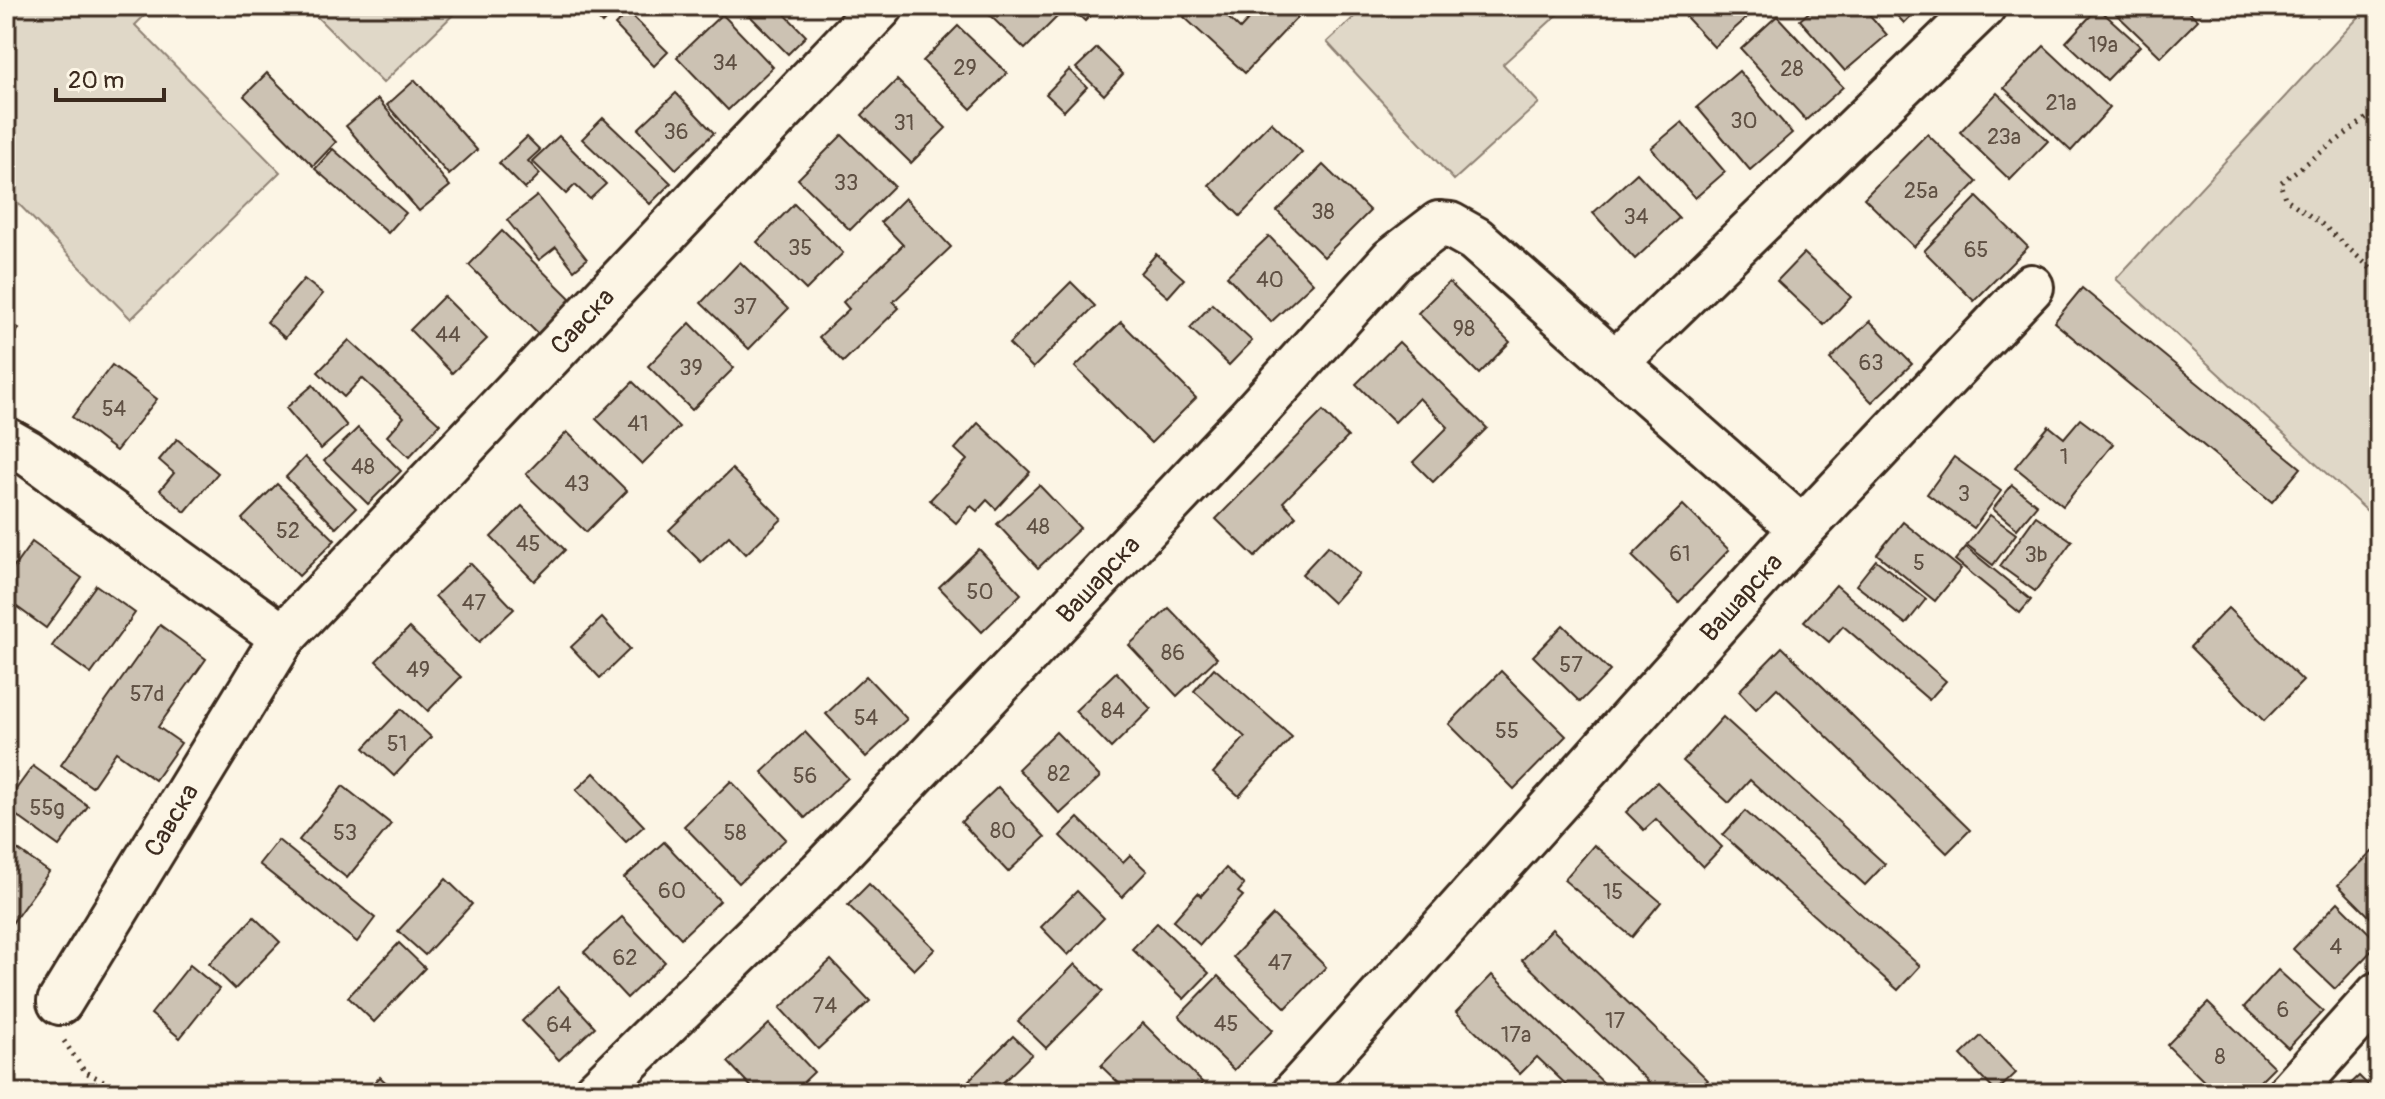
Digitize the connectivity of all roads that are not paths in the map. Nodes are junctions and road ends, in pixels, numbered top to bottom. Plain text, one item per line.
1 (881, 6) edge
2 (1983, 6) edge
3 (2031, 287) dead end
4 (1615, 363) junction
5 (6, 440) edge
6 (1802, 529) junction
7 (283, 637) junction
8 (2379, 994) edge
9 (60, 1002) road end
10 (595, 1093) edge
11 (1295, 1093) edge
12 (2290, 1093) edge

1 - 7 street, Савска
2 - 4 street
3 - 6 street, Вашарска
4 - 6 street, Вашарска
4 - 10 street, Вашарска
5 - 7 street
6 - 11 street, Вашарска
7 - 9 street, Савска
8 - 12 street

